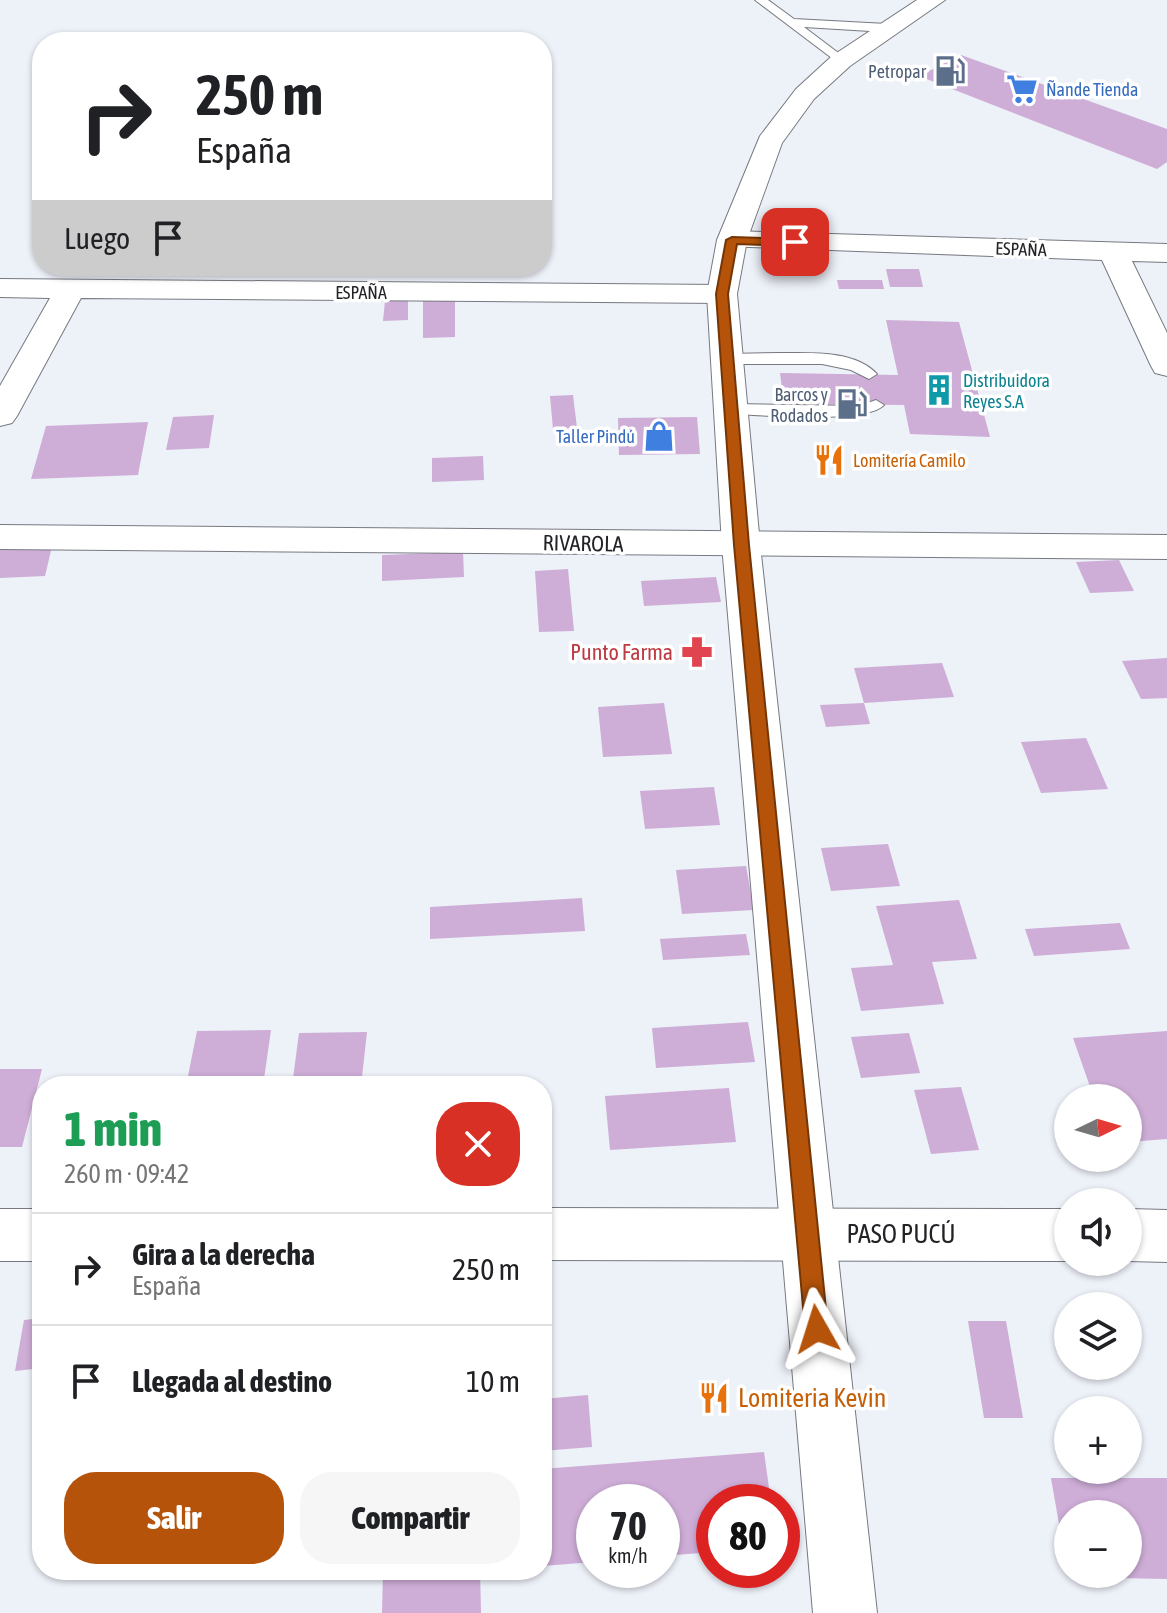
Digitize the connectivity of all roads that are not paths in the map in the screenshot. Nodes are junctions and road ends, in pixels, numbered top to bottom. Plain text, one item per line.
1 (761, 0) edge
2 (933, 0) edge
3 (792, 23) junction
4 (887, 28) junction
5 (841, 61) junction
6 (732, 240) junction
7 (1113, 252) junction
8 (1167, 253) edge
9 (0, 288) edge
10 (69, 291) junction
11 (722, 294) junction
12 (727, 359) junction
13 (1167, 366) edge
14 (869, 374) dead end
15 (876, 405) dead end
16 (731, 409) junction
17 (0, 416) edge
18 (0, 537) edge
19 (741, 545) junction
20 (1167, 547) edge
21 (552, 1234) edge
22 (807, 1234) junction
23 (0, 1235) edge
24 (32, 1235) edge
25 (1054, 1235) edge
26 (1142, 1235) edge
27 (1167, 1236) edge
28 (845, 1613) edge

1 - 3 lane
2 - 4 main road
3 - 4 lane
3 - 5 lane
4 - 5 main road
5 - 6 main road
6 - 7 main road, ESPAÑA
6 - 11 main road
7 - 8 main road, ESPAÑA
7 - 13 main road
9 - 10 main road, ESPAÑA
10 - 11 main road, ESPAÑA
10 - 17 main road
11 - 12 main road
12 - 14 lane
12 - 16 main road
15 - 16 lane
16 - 19 main road
18 - 19 main road, RIVAROLA
19 - 20 main road, RIVAROLA
19 - 22 main road
21 - 22 main road, PASO PUCÚ
22 - 25 main road, PASO PUCÚ
22 - 28 main road
23 - 24 main road
26 - 27 main road

